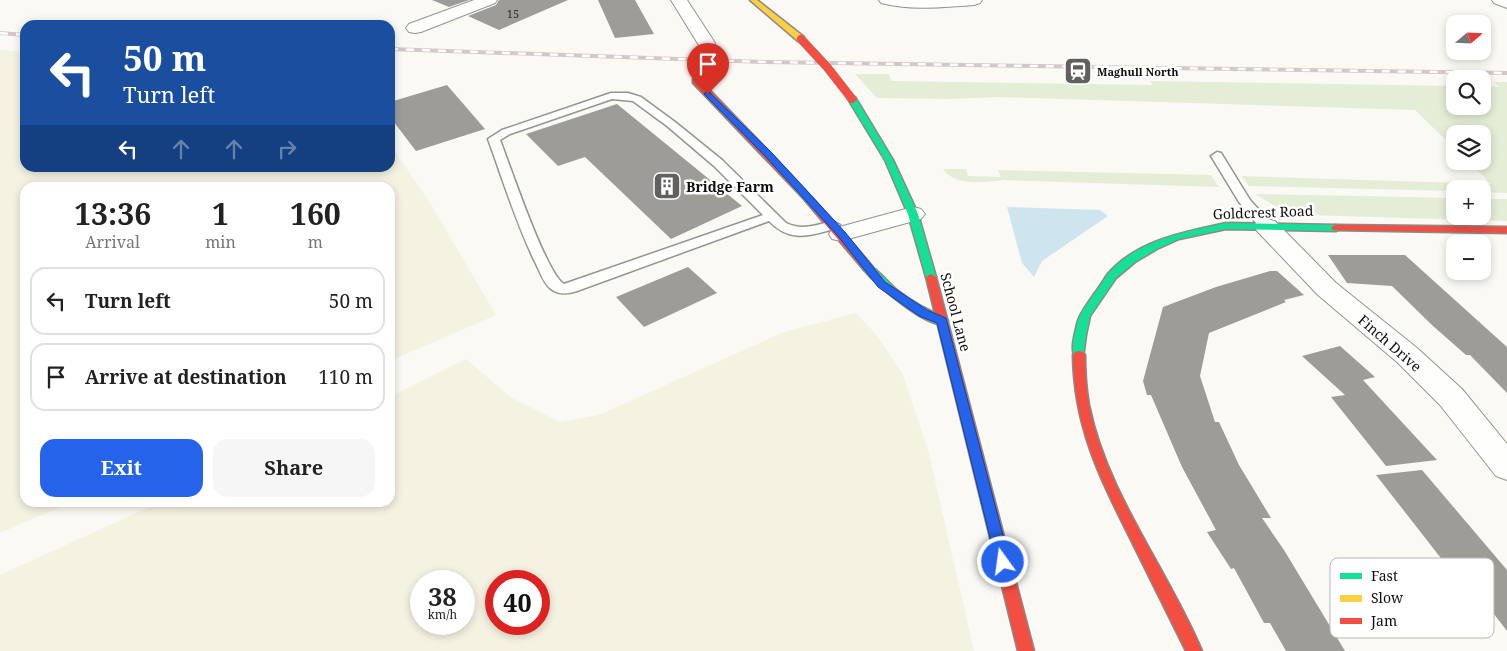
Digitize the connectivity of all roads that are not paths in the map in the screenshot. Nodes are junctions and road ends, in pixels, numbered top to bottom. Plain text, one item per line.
1 (489, 0) edge
2 (679, 0) edge
3 (754, 0) edge
4 (887, 0) edge
5 (974, 0) edge
6 (1500, 0) edge
7 (1507, 3) edge
8 (445, 17) junction
9 (462, 25) dead end
10 (415, 28) dead end
11 (706, 43) dead end
12 (696, 82) dead end
13 (1217, 156) dead end
14 (913, 214) junction
15 (772, 216) junction
16 (1266, 226) junction
17 (837, 230) junction
18 (1507, 230) edge
19 (942, 321) junction
20 (1507, 467) edge
21 (1026, 651) edge
22 (1194, 651) edge

1 - 8 street
2 - 11 street
3 - 14 street, School Lane, bridge
4 - 5 street
6 - 7 street
8 - 9 street
8 - 10 street
12 - 17 street
13 - 16 lane
14 - 17 street
14 - 19 street, School Lane
15 - 15 lane
15 - 17 lane
16 - 18 street, Goldcrest Road
16 - 20 street, Finch Drive
16 - 22 street, Goldcrest Road
17 - 19 street
19 - 21 street, School Lane

